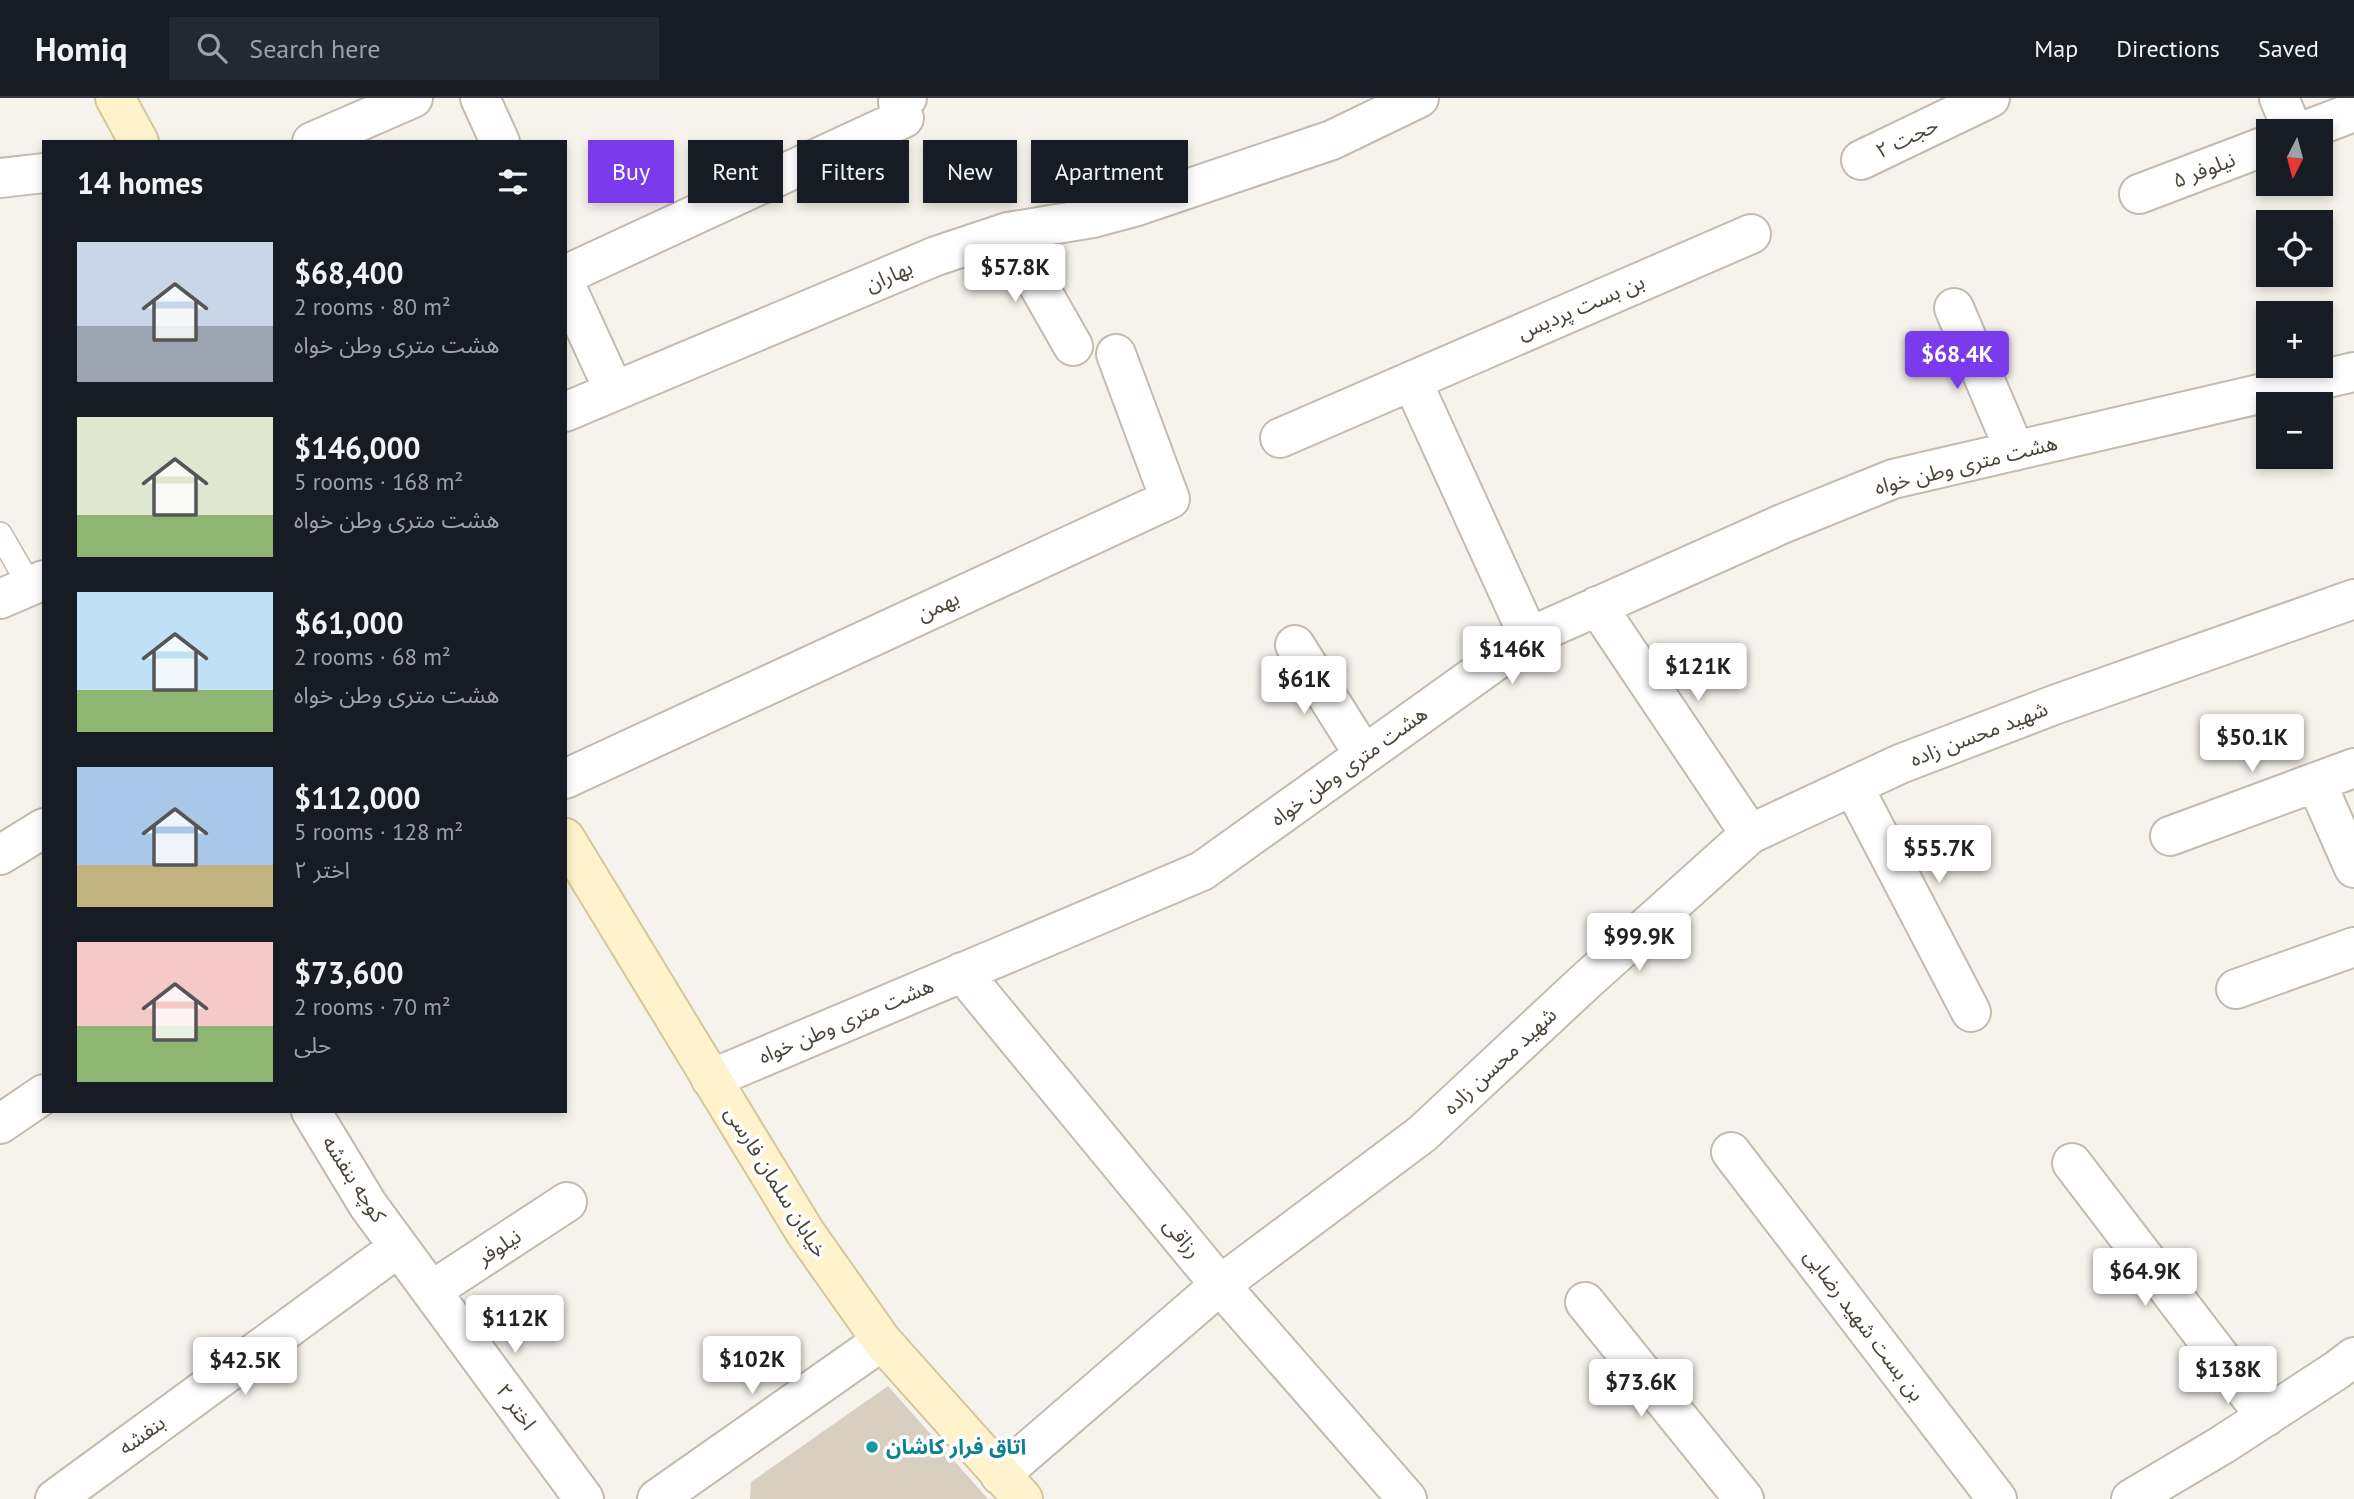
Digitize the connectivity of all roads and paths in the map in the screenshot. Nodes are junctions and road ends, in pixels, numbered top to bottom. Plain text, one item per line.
1 (116, 98) edge
2 (412, 98) edge
3 (480, 98) edge
4 (907, 98) edge
5 (1419, 98) edge
6 (1990, 98) edge
7 (2279, 98) edge
8 (2354, 112) edge
9 (2288, 119) edge
10 (2333, 120) edge
11 (138, 140) edge
12 (317, 140) edge
13 (499, 140) edge
14 (2256, 150) edge
15 (1861, 160) dead end
16 (42, 173) edge
17 (0, 178) edge
18 (2140, 194) dead end
19 (1008, 232) junction
20 (1751, 234) dead end
21 (567, 274) edge
22 (567, 288) edge
23 (1954, 308) dead end
24 (1073, 346) dead end
25 (1116, 354) dead end
26 (2354, 372) edge
27 (1412, 381) junction
28 (614, 391) junction
29 (567, 411) edge
30 (1280, 438) dead end
31 (2015, 451) junction
32 (0, 534) edge
33 (24, 588) edge
34 (2354, 599) edge
35 (1597, 606) junction
36 (1529, 637) junction
37 (1295, 645) dead end
38 (1364, 755) junction
39 (2354, 768) edge
40 (567, 778) edge
41 (2316, 782) junction
42 (1853, 786) junction
43 (42, 829) edge
44 (1750, 834) junction
45 (2170, 836) dead end
46 (567, 841) edge
47 (0, 855) edge
48 (2354, 868) edge
49 (2354, 947) edge
50 (962, 972) junction
51 (2236, 989) dead end
52 (1971, 1012) dead end
53 (711, 1079) junction
54 (42, 1095) edge
55 (312, 1113) edge
56 (0, 1124) edge
57 (1731, 1152) dead end
58 (2072, 1163) dead end
59 (567, 1202) dead end
60 (399, 1247) junction
61 (1220, 1284) junction
62 (431, 1291) junction
63 (1586, 1302) dead end
64 (882, 1341) junction
65 (2354, 1357) edge
66 (2266, 1417) junction
67 (1011, 1487) edge
68 (55, 1499) edge
69 (584, 1499) edge
70 (657, 1499) edge
71 (1407, 1499) edge
72 (1744, 1499) edge
73 (1997, 1499) edge
74 (2131, 1499) edge

1 - 11 main road
2 - 12 street
3 - 13 street
4 - 21 street
5 - 19 street, بهاران
6 - 15 street, حجت ۲
7 - 9 street
8 - 10 street
14 - 18 street, نیلوفر ۵
16 - 17 street
19 - 24 street
19 - 28 street, بهاران
20 - 27 street, بن بست پردیس
22 - 28 street
23 - 31 street
25 - 40 street, بهمن
26 - 31 street, هشت متری وطن خواه
27 - 30 street, بن بست پردیس
27 - 36 street
28 - 29 street, بهاران
31 - 35 street, هشت متری وطن خواه
32 - 33 lane
34 - 42 street, شهید محسن زاده
35 - 36 street, هشت متری وطن خواه
35 - 44 street
36 - 38 street, هشت متری وطن خواه
37 - 38 street
38 - 50 street, هشت متری وطن خواه
39 - 41 street
41 - 45 street
41 - 48 street
42 - 44 street, شهید محسن زاده
42 - 52 street
43 - 47 street
44 - 61 street, شهید محسن زاده
46 - 53 main road, خیابان سلمان فارسی
49 - 51 street
50 - 53 street, هشت متری وطن خواه
50 - 61 street, رزاقی
53 - 64 main road, خیابان سلمان فارسی
54 - 56 street
55 - 60 street, کوچه بنفشه
57 - 73 street, بن بست شهید رضایی
58 - 66 street
59 - 62 street, نیلوفر
60 - 62 street, اختر ۲
60 - 68 street, بنفشه
61 - 67 street, شهید محسن زاده
61 - 71 street, رزاقی
62 - 69 street, اختر ۲
63 - 72 street
64 - 67 main road, خیابان سلمان فارسی
64 - 70 street
65 - 66 street
66 - 74 street

